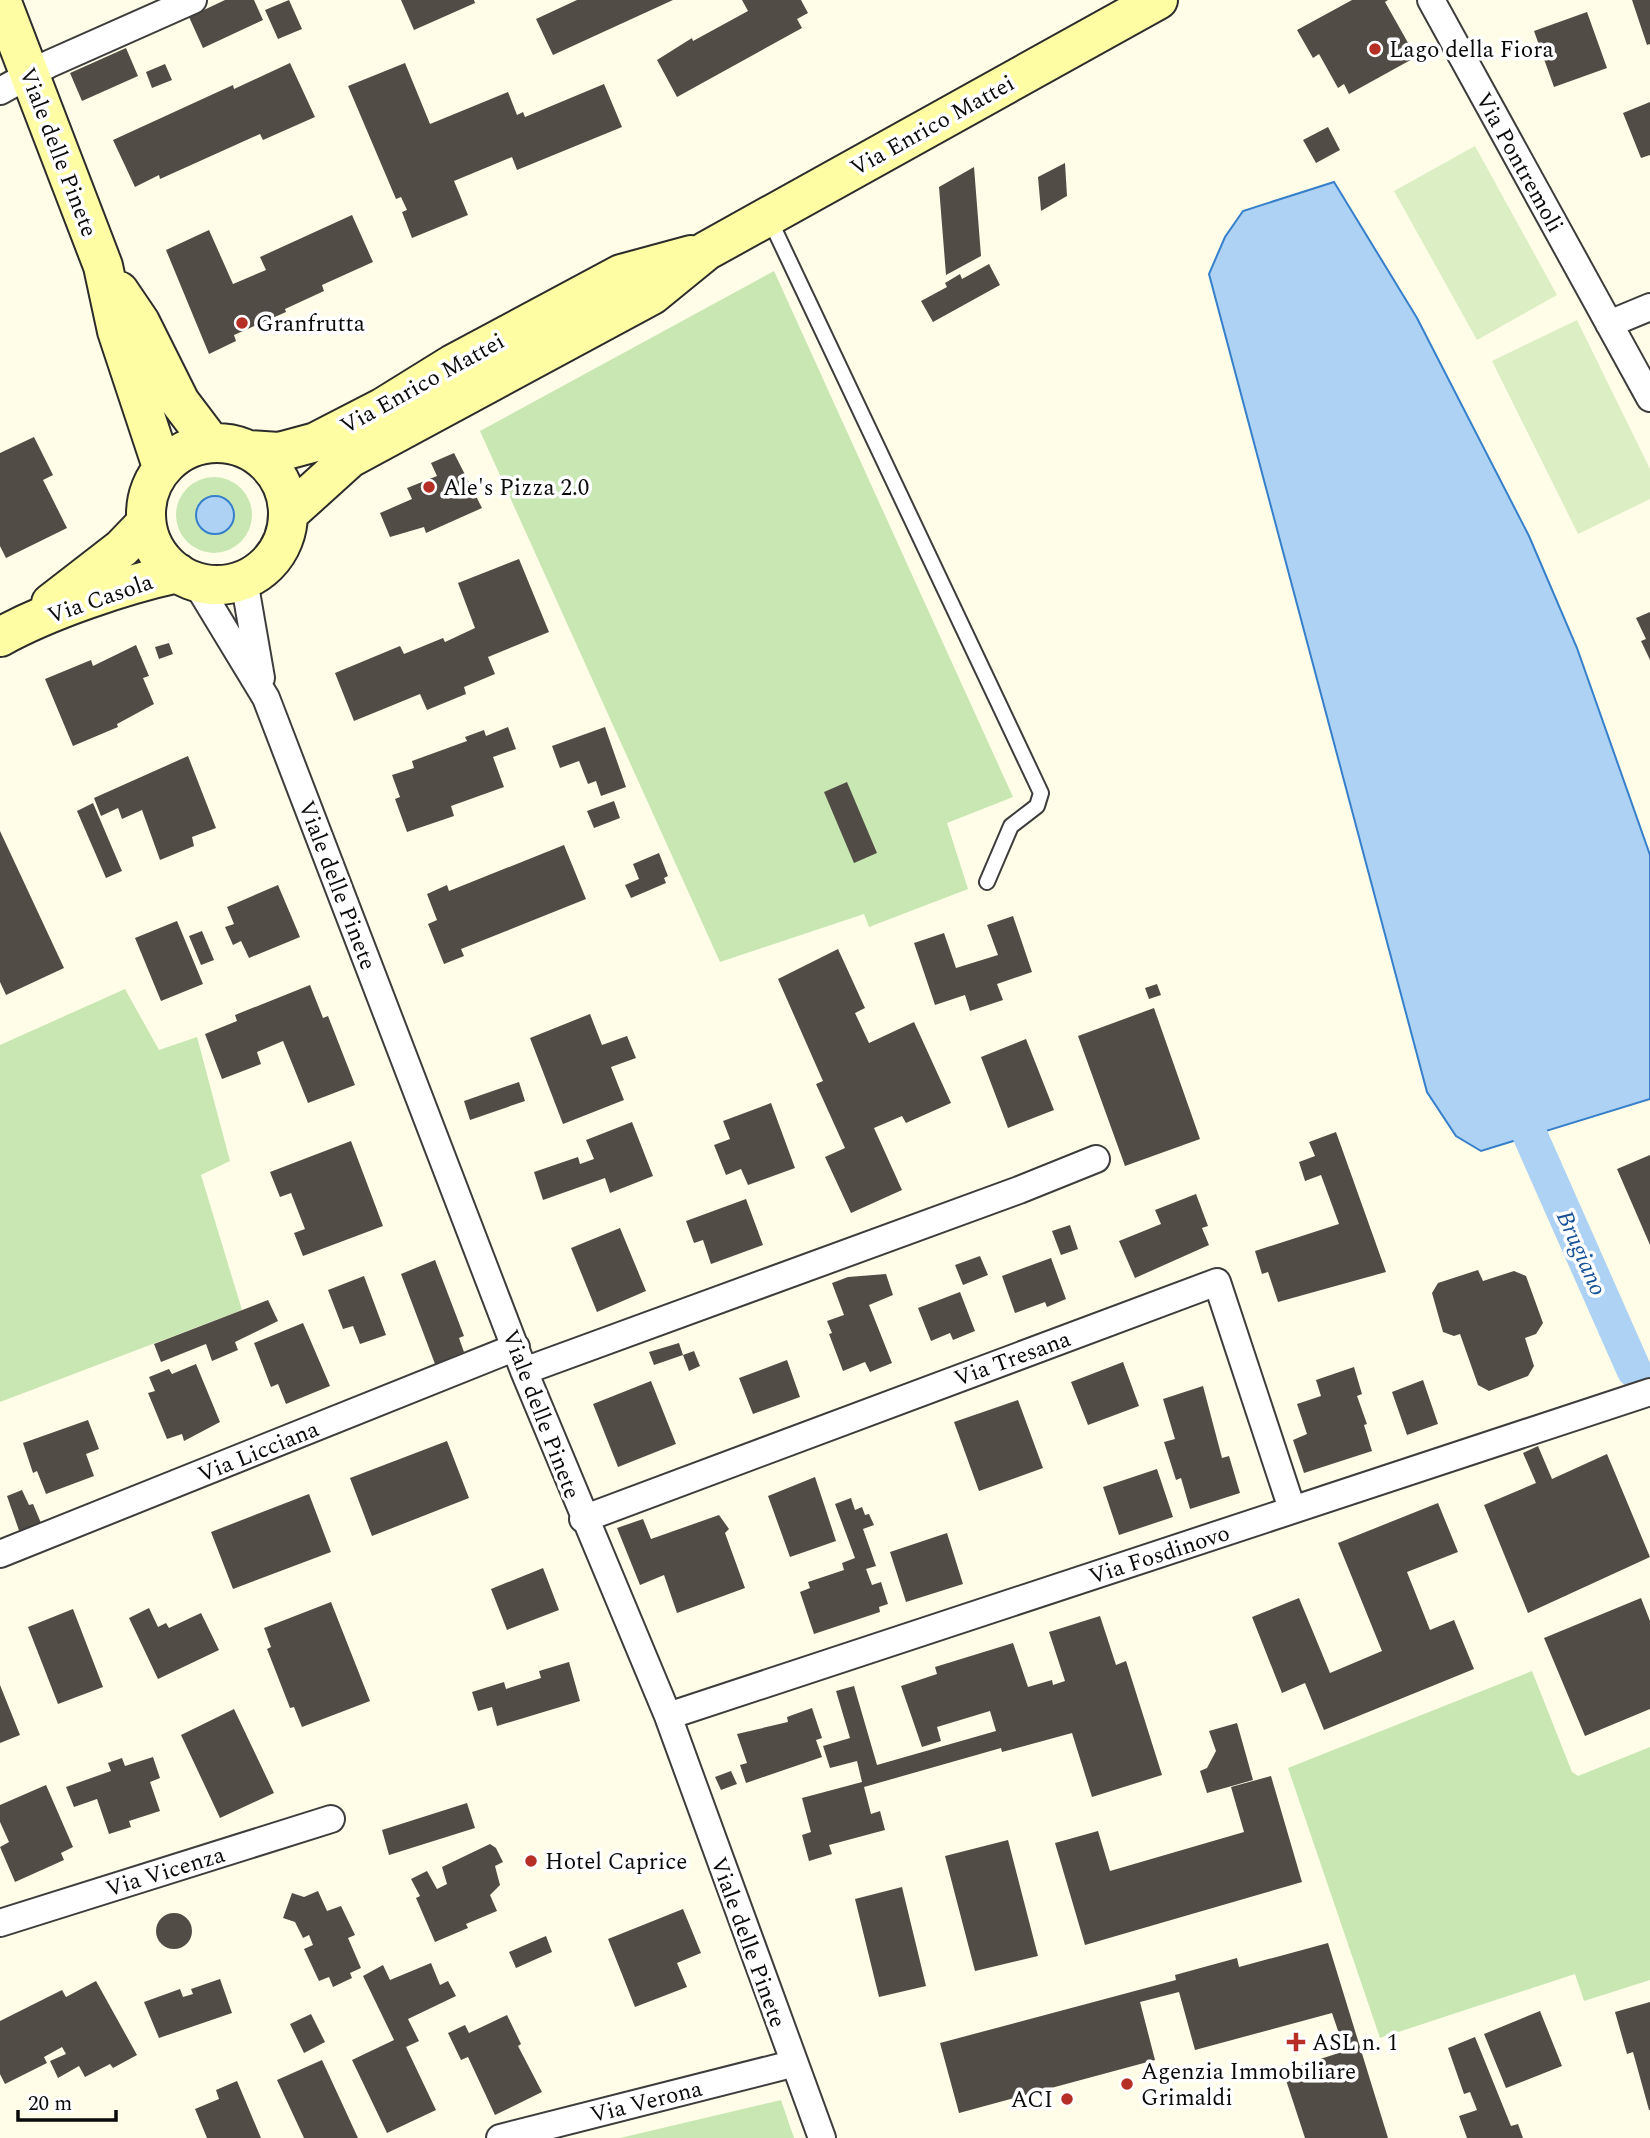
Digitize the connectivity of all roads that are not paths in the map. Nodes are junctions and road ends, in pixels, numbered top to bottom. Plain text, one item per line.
1 (1, 0) edge
2 (193, 0) edge
3 (1158, 0) edge
4 (1431, 0) edge
5 (14, 83) edge
6 (768, 216) junction
7 (706, 251) junction
8 (103, 265) junction
9 (1650, 307) edge
10 (1609, 324) junction
11 (1650, 398) edge
12 (211, 443) junction
13 (248, 450) junction
14 (162, 467) junction
15 (288, 514) junction
16 (146, 523) junction
17 (187, 577) junction
18 (244, 580) junction
19 (11, 631) edge
20 (262, 690) junction
21 (986, 882) dead end
22 (1096, 1159) dead end
23 (520, 1359) junction
24 (1650, 1392) edge
25 (1292, 1509) junction
26 (583, 1518) junction
27 (0, 1554) edge
28 (668, 1716) junction
29 (331, 1819) dead end
30 (0, 1923) edge
31 (793, 2064) junction
32 (500, 2138) edge
33 (822, 2138) edge

1 - 5 main road, Viale delle Pinete
2 - 5 street
3 - 6 main road, Via Enrico Mattei
4 - 10 street, Via Pontremoli
5 - 8 main road, Viale delle Pinete
6 - 7 main road, Via Enrico Mattei
6 - 21 lane
7 - 13 main road, Via Enrico Mattei
7 - 15 main road, Via Enrico Mattei
8 - 12 main road, Viale delle Pinete
8 - 14 main road, Viale delle Pinete
9 - 10 street
10 - 11 street, Via Pontremoli
12 - 13 main road
12 - 14 main road
13 - 15 main road
14 - 16 main road
15 - 18 main road
16 - 17 main road, Viale delle Pinete
16 - 19 main road, Via Casola
17 - 18 main road
17 - 19 main road, Via Casola
17 - 20 street, Viale delle Pinete
18 - 20 street, Viale delle Pinete
20 - 23 street, Viale delle Pinete
22 - 23 street, Via Licciana
23 - 26 street, Viale delle Pinete
23 - 27 street, Via Licciana
24 - 25 street, Via Fosdinovo
25 - 26 street, Via Tresana
25 - 28 street, Via Fosdinovo
26 - 28 street, Viale delle Pinete
28 - 31 street, Viale delle Pinete
29 - 30 street, Via Vicenza
31 - 32 street, Via Verona
31 - 33 street, Viale delle Pinete

